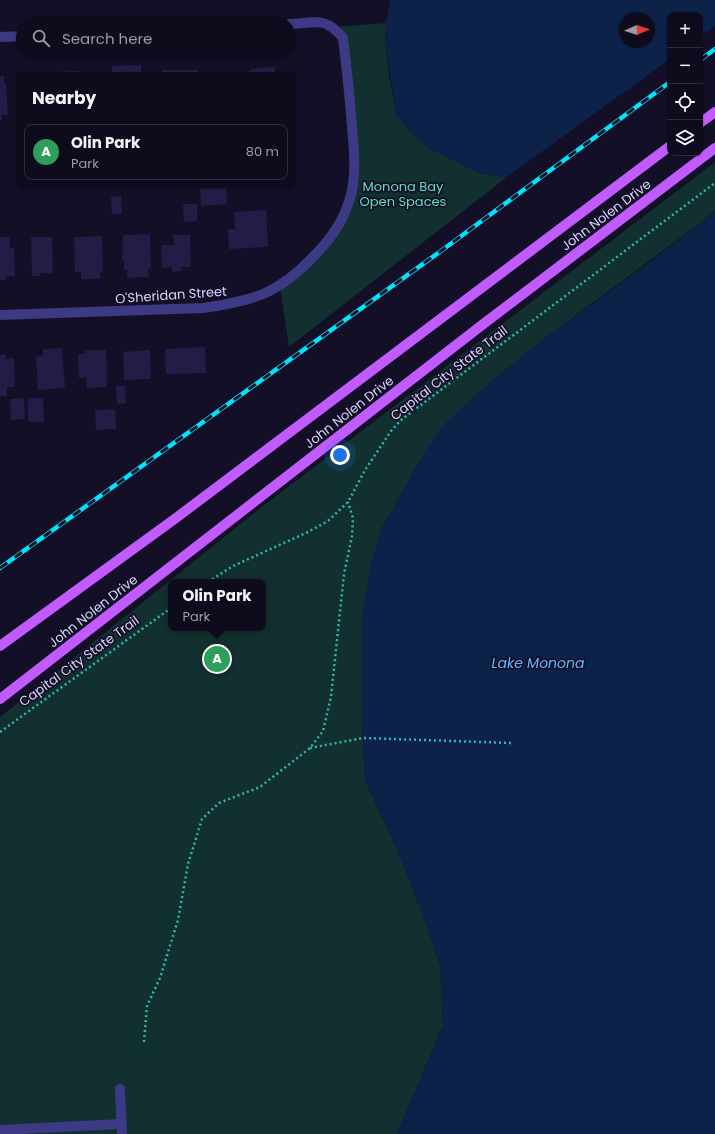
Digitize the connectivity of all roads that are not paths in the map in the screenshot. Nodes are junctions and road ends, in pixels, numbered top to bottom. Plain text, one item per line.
1 (296, 24) edge
2 (16, 36) edge
3 (0, 37) edge
4 (715, 112) edge
5 (703, 121) edge
6 (667, 148) edge
7 (715, 148) edge
8 (0, 315) edge
9 (0, 646) edge
10 (0, 699) edge
11 (120, 1089) dead end
12 (122, 1129) edge
13 (0, 1130) edge

1 - 8 street, O'Sheridan Street
2 - 3 street
4 - 5 main road
6 - 9 main road, John Nolen Drive
7 - 10 main road, John Nolen Drive
11 - 12 street
12 - 13 street

